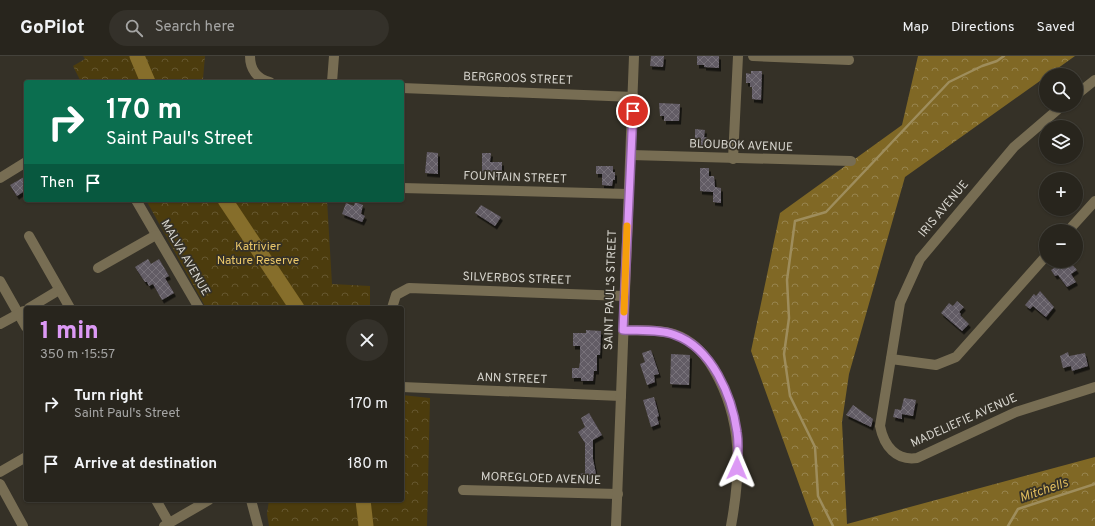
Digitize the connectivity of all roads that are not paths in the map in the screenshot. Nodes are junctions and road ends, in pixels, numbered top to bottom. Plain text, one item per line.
1 (250, 56) edge
2 (334, 56) edge
3 (634, 56) edge
4 (738, 56) edge
5 (753, 56) edge
6 (849, 60) dead end
7 (264, 80) edge
8 (332, 80) edge
9 (1095, 80) edge
10 (404, 88) edge
11 (1083, 89) edge
12 (634, 97) junction
13 (1055, 112) edge
14 (631, 155) junction
15 (733, 159) junction
16 (851, 162) dead end
17 (24, 163) edge
18 (0, 178) edge
19 (404, 188) edge
20 (628, 194) junction
21 (1095, 201) edge
22 (137, 202) edge
23 (1074, 224) edge
24 (156, 235) junction
25 (29, 236) dead end
26 (1039, 264) edge
27 (98, 268) dead end
28 (0, 281) edge
29 (59, 290) junction
30 (624, 296) junction
31 (32, 306) edge
32 (69, 306) edge
33 (198, 306) edge
34 (393, 306) edge
35 (22, 312) edge
36 (0, 324) edge
37 (623, 330) junction
38 (891, 358) junction
39 (404, 387) edge
40 (1095, 387) edge
41 (621, 396) junction
42 (24, 458) edge
43 (0, 472) edge
44 (0, 484) edge
45 (463, 490) dead end
46 (618, 494) junction
47 (157, 502) edge
48 (206, 502) edge
49 (252, 502) edge
50 (167, 524) edge
51 (23, 526) edge
52 (258, 526) edge
53 (616, 526) edge
54 (731, 526) edge

1 - 7 street
2 - 8 street
3 - 12 street, SAINT PAUL'S STREET
4 - 15 street
5 - 6 street
9 - 11 street
10 - 12 street, BERGROOS STREET
12 - 14 street, SAINT PAUL'S STREET
13 - 38 street, IRIS AVENUE
14 - 15 street, BLOUBOK AVENUE
14 - 20 street, SAINT PAUL'S STREET
15 - 16 street, BLOUBOK AVENUE
17 - 18 street
19 - 20 street, FOUNTAIN STREET
20 - 30 street, SAINT PAUL'S STREET
21 - 23 street
22 - 24 street, MALVA AVENUE
24 - 27 street
24 - 33 street, MALVA AVENUE
25 - 29 street
26 - 38 street
28 - 35 street
29 - 31 street
29 - 32 street
30 - 34 street, SILVERBOS STREET
30 - 37 street, SAINT PAUL'S STREET
35 - 36 street
37 - 41 street, SAINT PAUL'S STREET
37 - 54 street
38 - 40 street, MADELIEFIE AVENUE
39 - 41 street, ANN STREET
41 - 46 street, SAINT PAUL'S STREET
42 - 43 street
44 - 51 street
45 - 46 street, MOREGLOED AVENUE
46 - 53 street, SAINT PAUL'S STREET
47 - 50 street
48 - 50 street
49 - 52 street

